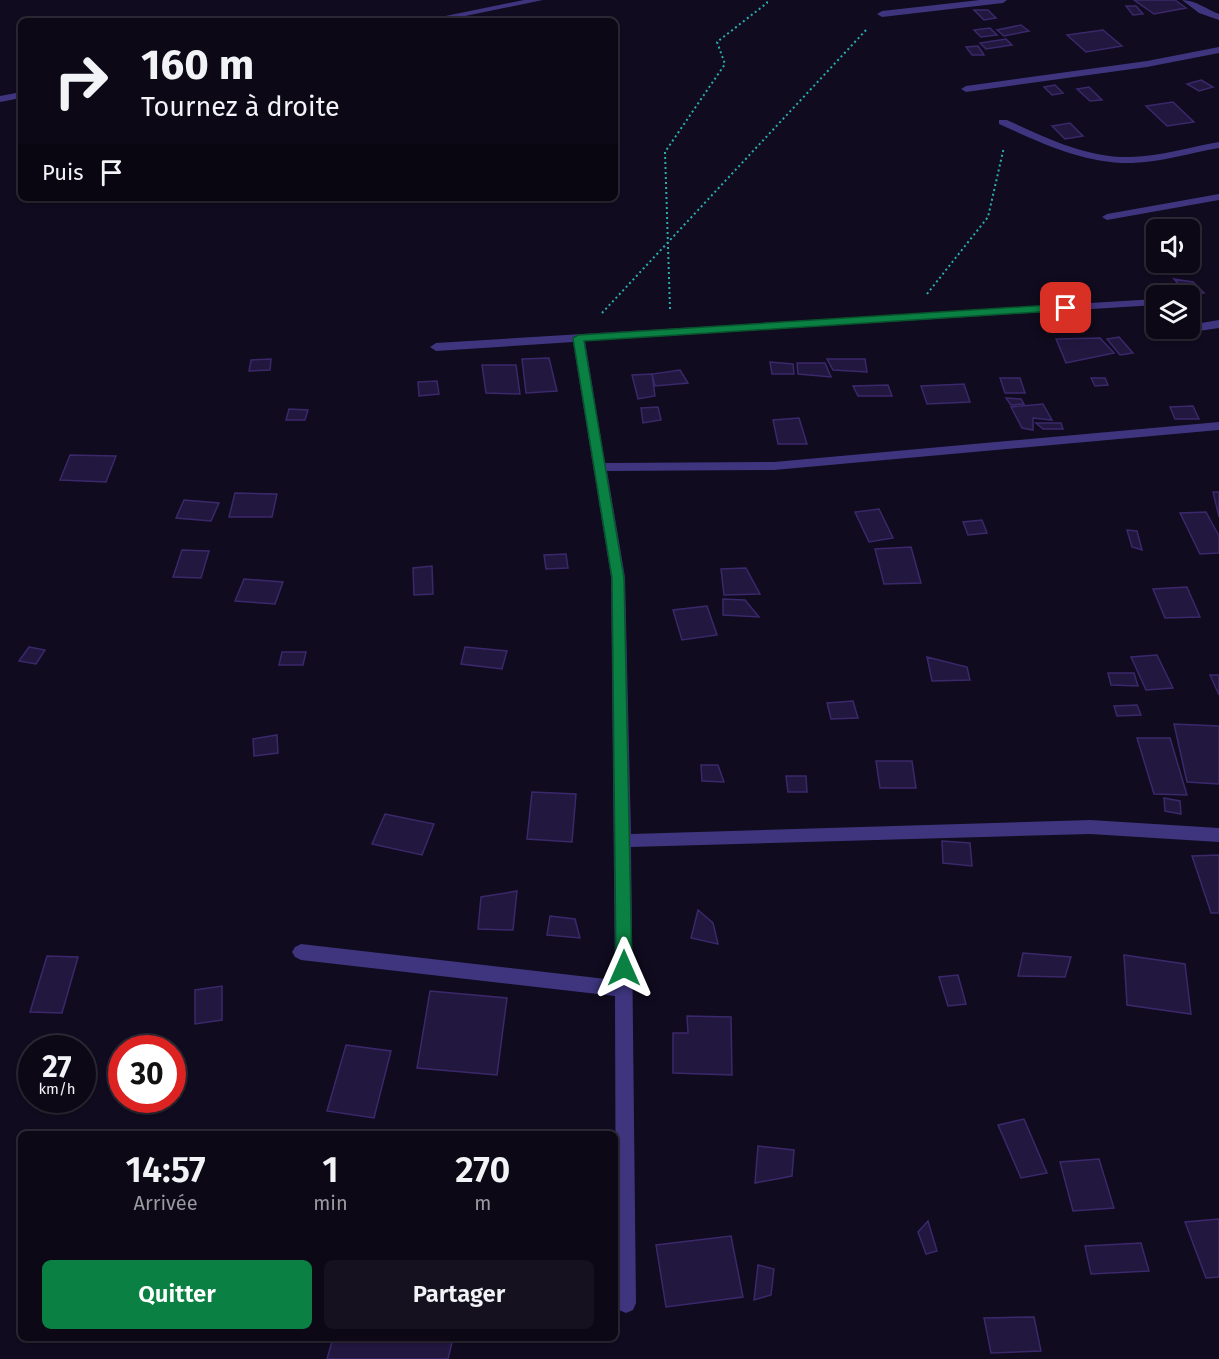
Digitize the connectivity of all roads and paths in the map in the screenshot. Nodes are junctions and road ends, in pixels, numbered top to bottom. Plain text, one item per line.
1 (539, 0) edge
2 (767, 0) edge
3 (1002, 0) edge
4 (1186, 0) edge
5 (882, 14) joint
6 (1219, 17) edge
7 (442, 18) edge
8 (1219, 50) edge
9 (966, 89) dead end
10 (18, 96) edge
11 (0, 99) edge
12 (1003, 122) dead end
13 (1005, 142) dead end
14 (1219, 145) edge
15 (1219, 197) edge
16 (1107, 217) dead end
17 (668, 243) junction
18 (1146, 303) edge
19 (908, 318) junction
20 (1219, 324) edge
21 (1200, 327) edge
22 (670, 333) junction
23 (578, 338) junction
24 (436, 347) dead end
25 (1219, 426) edge
26 (600, 467) junction
27 (1219, 835) edge
28 (623, 841) junction
29 (301, 952) dead end
30 (624, 989) junction
31 (626, 1303) dead end

1 - 7 street
2 - 17 path
3 - 5 street
4 - 6 street
5 - 17 path
8 - 9 street
10 - 11 street
12 - 14 street
13 - 19 path
15 - 16 street
17 - 22 path
17 - 23 path
18 - 19 street
19 - 22 street
20 - 21 street
22 - 23 street
23 - 24 street
23 - 26 street
25 - 26 street
26 - 28 street
27 - 28 street
28 - 30 street
29 - 30 street
30 - 31 street

